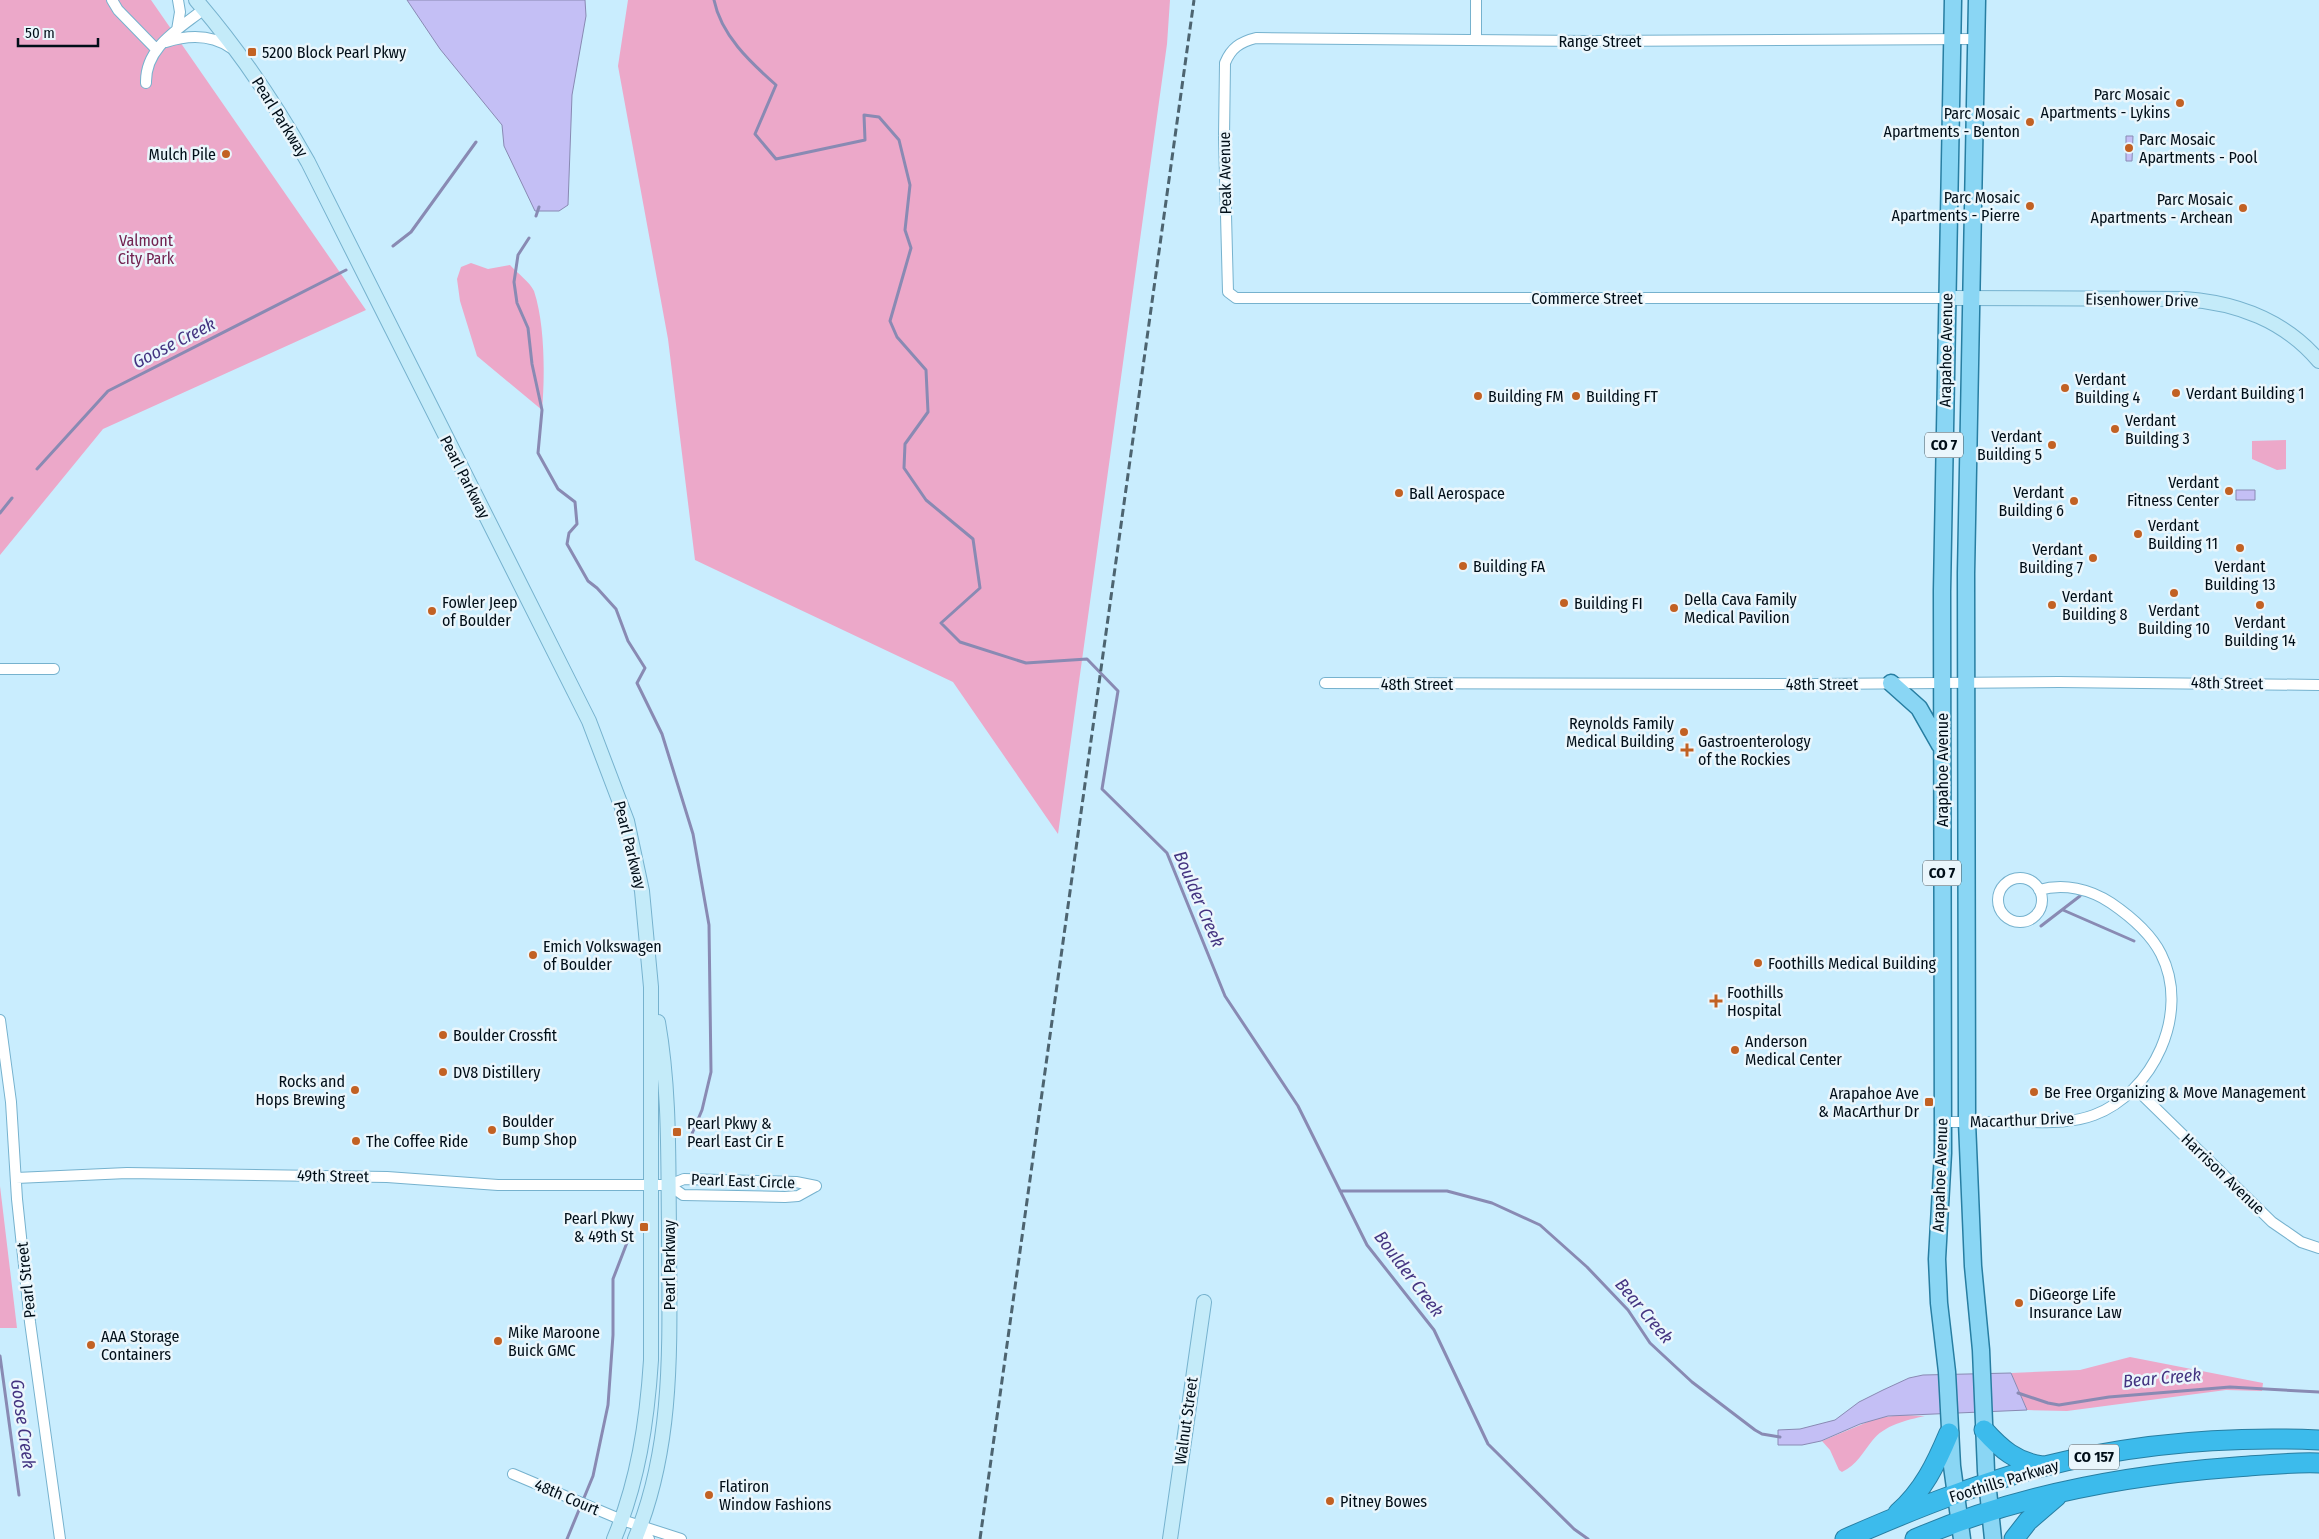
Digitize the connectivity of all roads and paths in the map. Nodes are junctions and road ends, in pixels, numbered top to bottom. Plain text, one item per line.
1 (112, 0) edge
2 (178, 0) edge
3 (1476, 0) edge
4 (1953, 0) edge
5 (1977, 0) edge
6 (200, 5) edge
7 (177, 30) junction
8 (1953, 39) junction
9 (1977, 39) junction
10 (1476, 40) junction
11 (159, 46) junction
12 (236, 51) junction
13 (1228, 54) joint
14 (146, 83) dead end
15 (1228, 292) joint
16 (1947, 298) junction
17 (1971, 298) junction
18 (2316, 353) edge
19 (0, 669) edge
20 (54, 669) dead end
21 (1324, 683) dead end
22 (1891, 683) junction
23 (1942, 683) junction
24 (1966, 683) junction
25 (2319, 685) edge
26 (1942, 748) junction
27 (2039, 890) junction
28 (651, 987) junction
29 (0, 1020) edge
30 (2135, 1088) junction
31 (1943, 1122) junction
32 (1967, 1122) junction
33 (16, 1178) junction
34 (651, 1185) junction
35 (669, 1186) junction
36 (2319, 1248) edge
37 (1204, 1302) dead end
38 (1984, 1430) junction
39 (1949, 1433) junction
40 (2319, 1440) edge
41 (2319, 1463) edge
42 (2043, 1467) junction
43 (513, 1474) dead end
44 (1987, 1483) junction
45 (2062, 1492) junction
46 (1956, 1494) junction
47 (1990, 1512) junction
48 (1892, 1518) junction
49 (622, 1520) junction
50 (1961, 1530) edge
51 (638, 1533) edge
52 (60, 1539) edge
53 (614, 1539) edge
54 (649, 1539) edge
55 (681, 1539) edge
56 (1170, 1539) edge
57 (1845, 1539) edge
58 (1915, 1539) edge
59 (1993, 1539) edge
60 (2014, 1539) edge

1 - 11 street
2 - 7 street
3 - 10 street
4 - 8 main road, Arapahoe Avenue / CO 7
5 - 9 main road, Arapahoe Avenue / CO 7
6 - 7 street
6 - 12 main road, Pearl Parkway
7 - 11 street
8 - 9 street, Range Street
8 - 10 street, Range Street
8 - 16 main road, Arapahoe Avenue / CO 7
9 - 17 main road, Arapahoe Avenue / CO 7
10 - 13 street, Range Street
11 - 12 street
11 - 14 street
12 - 28 main road, Pearl Parkway
13 - 15 street, Peak Avenue
15 - 16 street, Commerce Street
16 - 17 main road, Eisenhower Drive
16 - 23 main road, Arapahoe Avenue / CO 7
17 - 18 main road, Eisenhower Drive
17 - 24 main road, Arapahoe Avenue / CO 7
19 - 20 street
21 - 22 street, 48th Street
22 - 23 street, 48th Street
22 - 26 main road
23 - 24 street, 48th Street
23 - 26 main road, Arapahoe Avenue / CO 7
24 - 25 street, 48th Street
24 - 32 main road, Arapahoe Avenue / CO 7
26 - 31 main road, Arapahoe Avenue / CO 7
27 - 27 street
27 - 30 street, Macarthur Drive
28 - 34 main road, Pearl Parkway
28 - 35 main road, Pearl Parkway
29 - 33 street, Pearl Street
30 - 32 street, Macarthur Drive
30 - 36 street, Harrison Avenue
31 - 32 street, Macarthur Drive
31 - 39 main road, Arapahoe Avenue / CO 7
32 - 38 main road, Arapahoe Avenue / CO 7
33 - 34 street, 49th Street
33 - 52 street, Pearl Street
34 - 35 street, 49th Street
34 - 49 main road, Pearl Parkway
35 - 35 street, Pearl East Circle
35 - 51 main road, Pearl Parkway
37 - 56 main road, Walnut Street
38 - 42 highway
38 - 44 main road, Arapahoe Avenue / CO 7
39 - 46 main road, Arapahoe Avenue / CO 7
39 - 48 highway
40 - 42 highway, Foothills Parkway / CO 157
41 - 45 highway, Foothills Parkway / CO 157
42 - 44 highway, Foothills Parkway / CO 157
43 - 49 street, 48th Court
44 - 46 highway, Foothills Parkway / CO 157
44 - 47 main road, Arapahoe Avenue / CO 7
45 - 47 highway, Foothills Parkway / CO 157
45 - 60 highway
46 - 48 highway, Foothills Parkway / CO 157
46 - 50 main road, Arapahoe Avenue / CO 7
47 - 50 highway, Foothills Parkway / CO 157
47 - 59 main road, Arapahoe Avenue / CO 7
48 - 57 highway, Foothills Parkway / CO 157
49 - 51 street, 48th Court
49 - 53 main road, Pearl Parkway
50 - 58 highway, Foothills Parkway / CO 157
51 - 54 street
51 - 55 street

